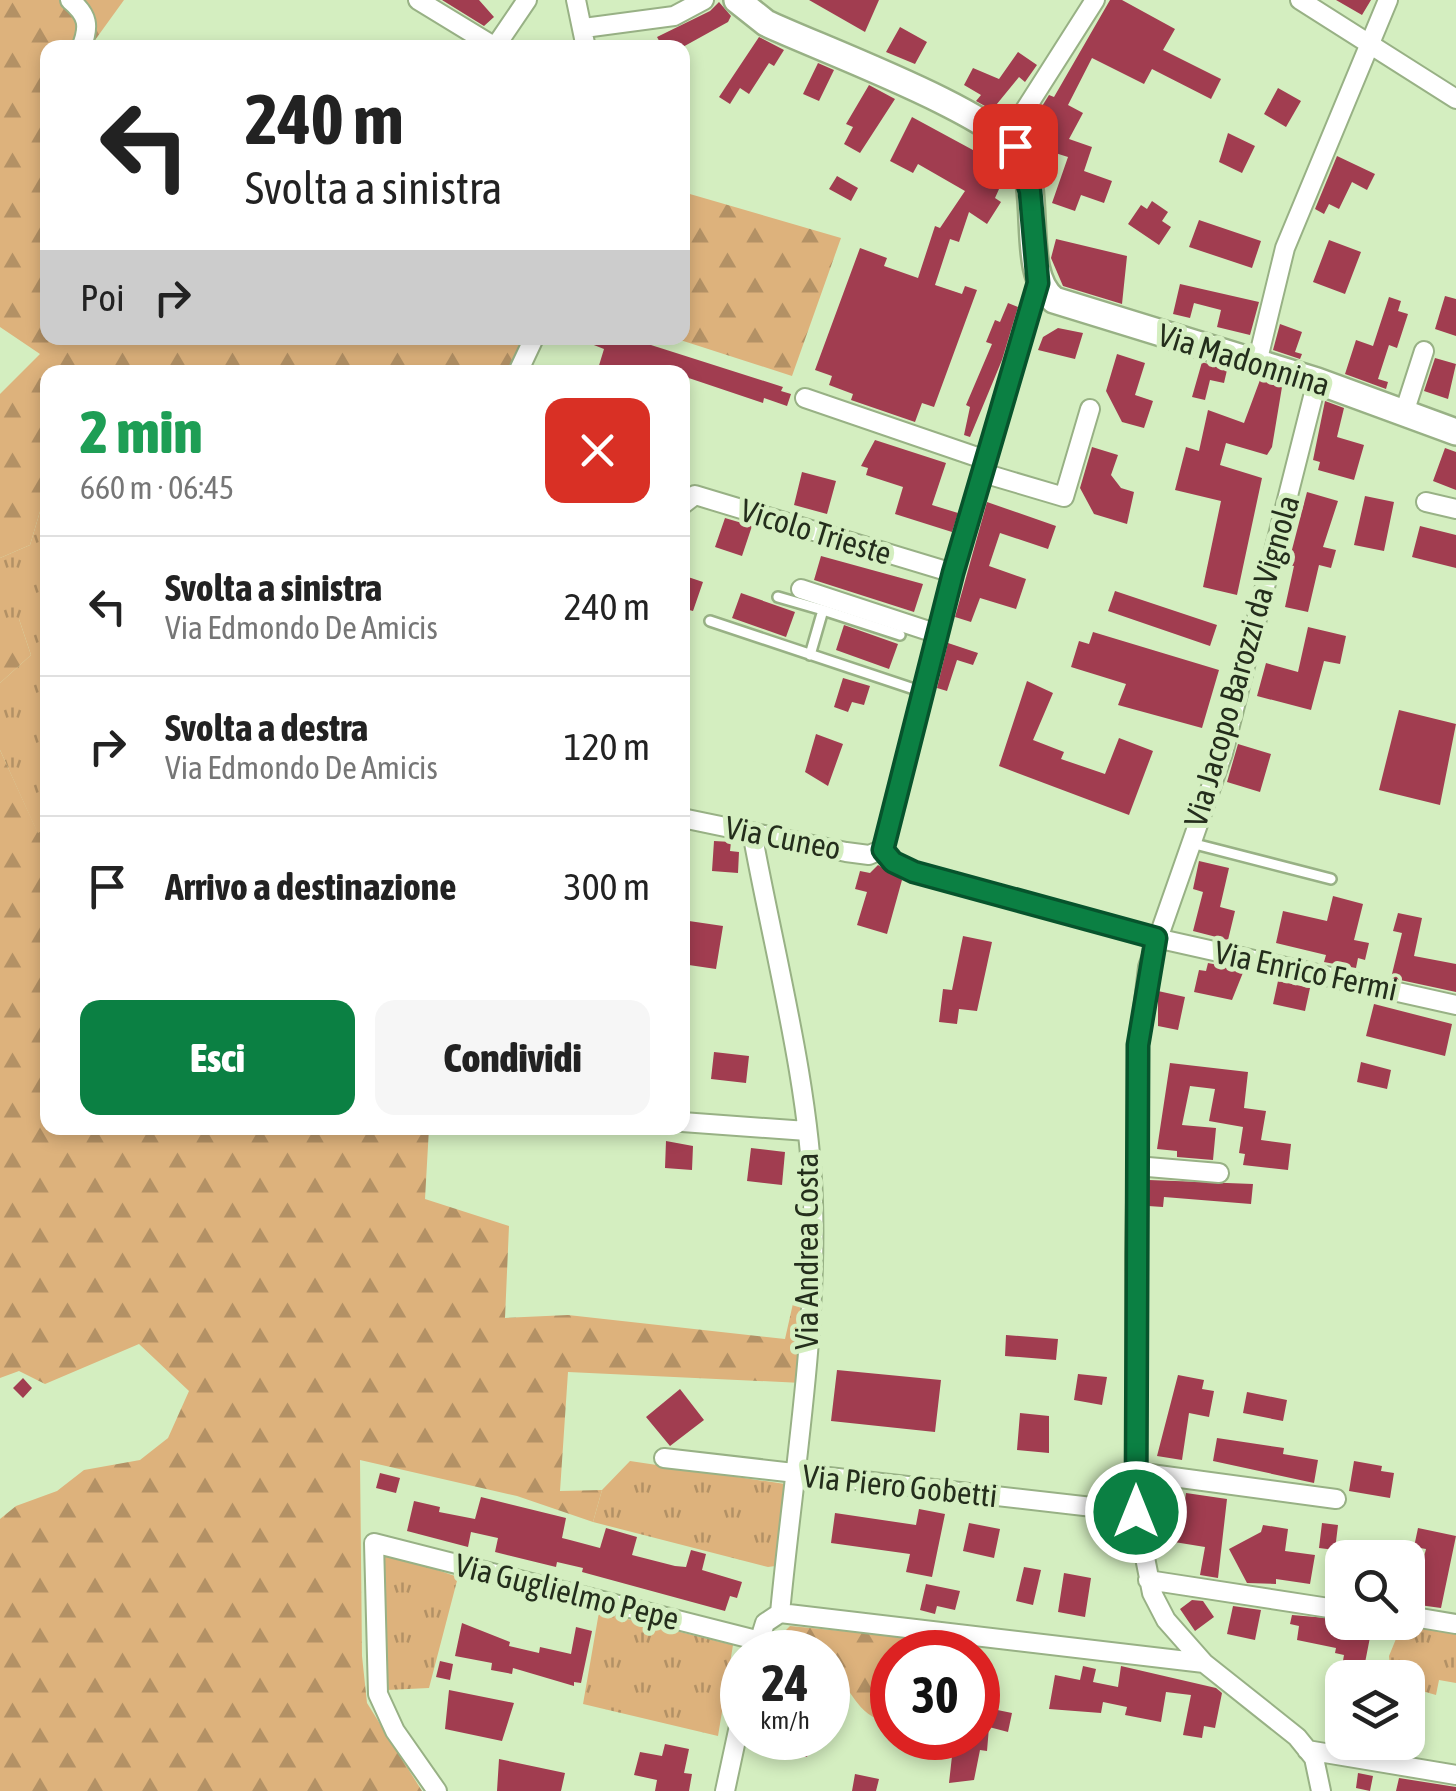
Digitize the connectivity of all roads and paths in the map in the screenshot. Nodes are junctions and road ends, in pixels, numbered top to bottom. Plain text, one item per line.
1 (70, 0) edge
2 (418, 0) edge
3 (527, 0) edge
4 (576, 0) edge
5 (704, 0) edge
6 (737, 0) edge
7 (1095, 0) edge
8 (1300, 0) edge
9 (1388, 0) edge
10 (584, 28) junction
11 (84, 40) edge
12 (484, 40) edge
13 (500, 40) edge
14 (585, 40) edge
15 (1368, 40) junction
16 (1456, 99) edge
17 (1007, 138) junction
18 (1038, 283) junction
19 (1424, 351) dead end
20 (1257, 363) junction
21 (1317, 382) junction
22 (805, 398) dead end
23 (1090, 409) dead end
24 (1404, 413) junction
25 (1456, 432) edge
26 (984, 466) junction
27 (690, 499) edge
28 (1426, 502) dead end
29 (1456, 509) edge
30 (953, 573) junction
31 (801, 589) dead end
32 (778, 597) dead end
33 (823, 610) junction
34 (710, 621) dead end
35 (900, 634) dead end
36 (938, 634) junction
37 (810, 654) junction
38 (923, 692) junction
39 (690, 820) edge
40 (752, 832) junction
41 (1191, 843) junction
42 (883, 850) junction
43 (1331, 879) dead end
44 (1156, 938) junction
45 (1456, 1004) edge
46 (690, 1123) edge
47 (808, 1131) junction
48 (1136, 1166) junction
49 (1219, 1173) dead end
50 (664, 1458) dead end
51 (1136, 1472) junction
52 (793, 1474) junction
53 (1336, 1500) dead end
54 (1136, 1512) junction
55 (1148, 1580) junction
56 (1325, 1607) edge
57 (780, 1613) junction
58 (1425, 1619) edge
59 (1456, 1624) edge
60 (763, 1630) edge
61 (720, 1637) edge
62 (1204, 1663) junction
63 (1307, 1750) junction
64 (732, 1760) edge
65 (1456, 1775) edge
66 (437, 1791) edge
67 (725, 1791) edge
68 (1321, 1791) edge

1 - 11 street
2 - 12 street
3 - 13 street
4 - 10 street
5 - 10 street
6 - 17 street
7 - 17 street
8 - 15 street
9 - 15 street
10 - 14 street
15 - 16 street
15 - 20 street
17 - 18 street
18 - 20 street, Via Madonnina
18 - 26 street
19 - 24 street
20 - 21 street, Via Madonnina
21 - 24 street, Via Madonnina
21 - 41 street, Via Jacopo Barozzi da Vignola
22 - 26 street
23 - 26 street
24 - 25 street, Via Madonnina
26 - 30 street
27 - 30 street, Vicolo Trieste
28 - 29 street
30 - 36 street
31 - 36 street
32 - 33 lane
33 - 35 lane
33 - 37 lane
34 - 37 lane
36 - 38 street
37 - 38 lane
38 - 42 street
39 - 40 street, Via Cuneo
40 - 42 street, Via Cuneo
40 - 47 street, Via Andrea Costa
41 - 43 lane
41 - 44 street, Via Jacopo Barozzi da Vignola
42 - 44 street, Via Enrico Fermi
44 - 45 street, Via Enrico Fermi
44 - 48 street, Via Jacopo Barozzi da Vignola
46 - 47 street
47 - 52 street, Via Andrea Costa
48 - 49 street
48 - 51 street, Via Jacopo Barozzi da Vignola
50 - 52 street, Via Piero Gobetti
51 - 53 street
51 - 54 street, Via Jacopo Barozzi da Vignola
52 - 54 street, Via Piero Gobetti
52 - 57 street, Via Andrea Costa
54 - 55 street, Via Jacopo Barozzi da Vignola
55 - 56 street
55 - 62 street, Via Jacopo Barozzi da Vignola
57 - 60 street
57 - 62 street
58 - 59 street
61 - 66 street, Via Guglielmo Pepe
62 - 63 street, Via Jacopo Barozzi da Vignola
63 - 65 street
63 - 68 street
64 - 67 street

